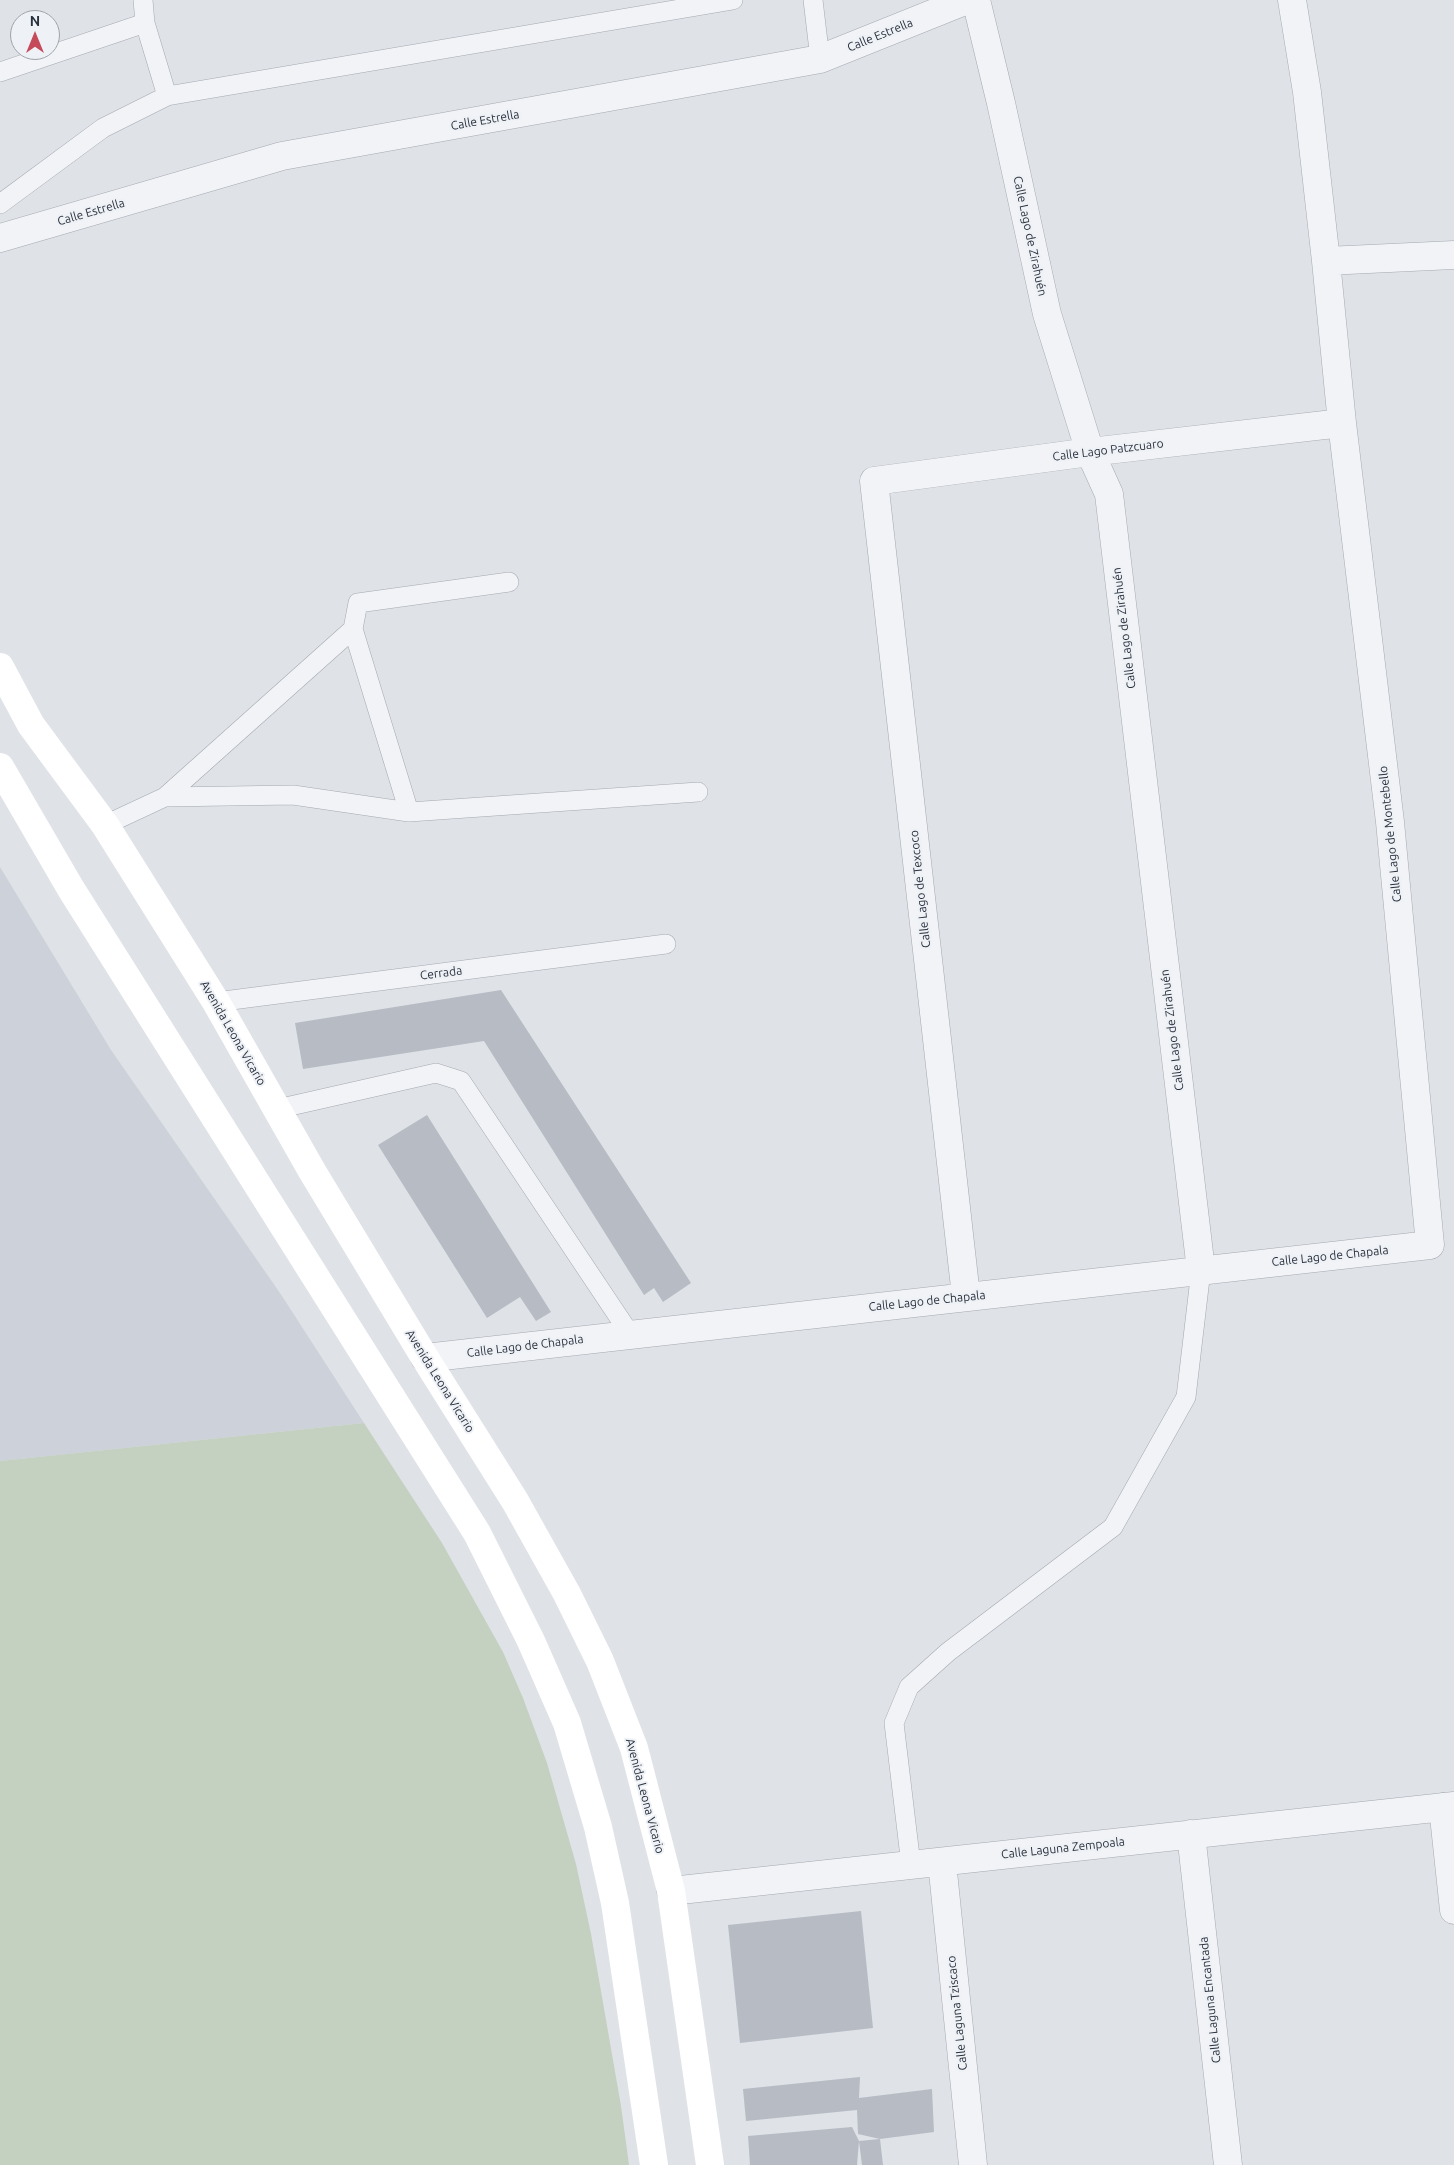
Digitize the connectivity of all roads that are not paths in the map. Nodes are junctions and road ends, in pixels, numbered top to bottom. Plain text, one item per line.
1 (142, 0) edge
2 (733, 0) edge
3 (813, 0) edge
4 (967, 0) edge
5 (976, 0) edge
6 (1292, 0) edge
7 (145, 23) junction
8 (820, 59) junction
9 (0, 72) edge
10 (167, 96) junction
11 (0, 204) edge
12 (0, 238) edge
13 (1454, 255) edge
14 (1326, 261) junction
15 (1342, 424) junction
16 (1090, 452) junction
17 (874, 481) joint
18 (509, 582) dead end
19 (353, 629) junction
20 (0, 667) edge
21 (0, 767) edge
22 (698, 792) dead end
23 (165, 797) junction
24 (409, 812) junction
25 (105, 825) junction
26 (666, 944) dead end
27 (216, 1002) junction
28 (277, 1109) junction
29 (1430, 1245) joint
30 (1201, 1270) junction
31 (966, 1296) junction
32 (630, 1334) junction
33 (425, 1358) junction
34 (1448, 1806) edge
35 (1191, 1834) junction
36 (942, 1862) junction
37 (911, 1865) junction
38 (671, 1891) junction
39 (1454, 1910) edge
40 (654, 2165) edge
41 (710, 2165) edge
42 (973, 2165) edge
43 (1228, 2165) edge

1 - 7 lane
2 - 10 lane
3 - 8 lane
4 - 8 street, Calle Estrella
5 - 16 street, Calle Lago de Zirahuén
6 - 14 street, Calle Lago de Montebello
7 - 9 lane
7 - 10 lane
8 - 12 street, Calle Estrella
10 - 11 lane
13 - 14 street
14 - 15 street, Calle Lago de Montebello
15 - 16 street, Calle Lago Patzcuaro
15 - 29 street, Calle Lago de Montebello
16 - 17 street, Calle Lago Patzcuaro
16 - 30 street, Calle Lago de Zirahuén
17 - 31 street, Calle Lago de Texcoco
18 - 19 lane
19 - 23 lane
19 - 24 lane
20 - 25 street, Avenida Leona Vicario
21 - 40 street
22 - 24 lane
23 - 24 lane
23 - 25 lane
25 - 27 street, Avenida Leona Vicario
26 - 27 lane, Cerrada
27 - 28 street, Avenida Leona Vicario
28 - 32 lane
28 - 33 street, Avenida Leona Vicario
29 - 30 street, Calle Lago de Chapala
30 - 31 street, Calle Lago de Chapala
30 - 37 lane
31 - 32 street, Calle Lago de Chapala
32 - 33 street, Calle Lago de Chapala
33 - 38 street, Avenida Leona Vicario
34 - 35 street, Calle Laguna Zempoala
34 - 39 street
35 - 36 street, Calle Laguna Zempoala
35 - 43 street, Calle Laguna Encantada
36 - 37 street, Calle Laguna Zempoala
36 - 42 street, Calle Laguna Tziscaco
37 - 38 street, Calle Laguna Zempoala
38 - 41 street, Avenida Leona Vicario

